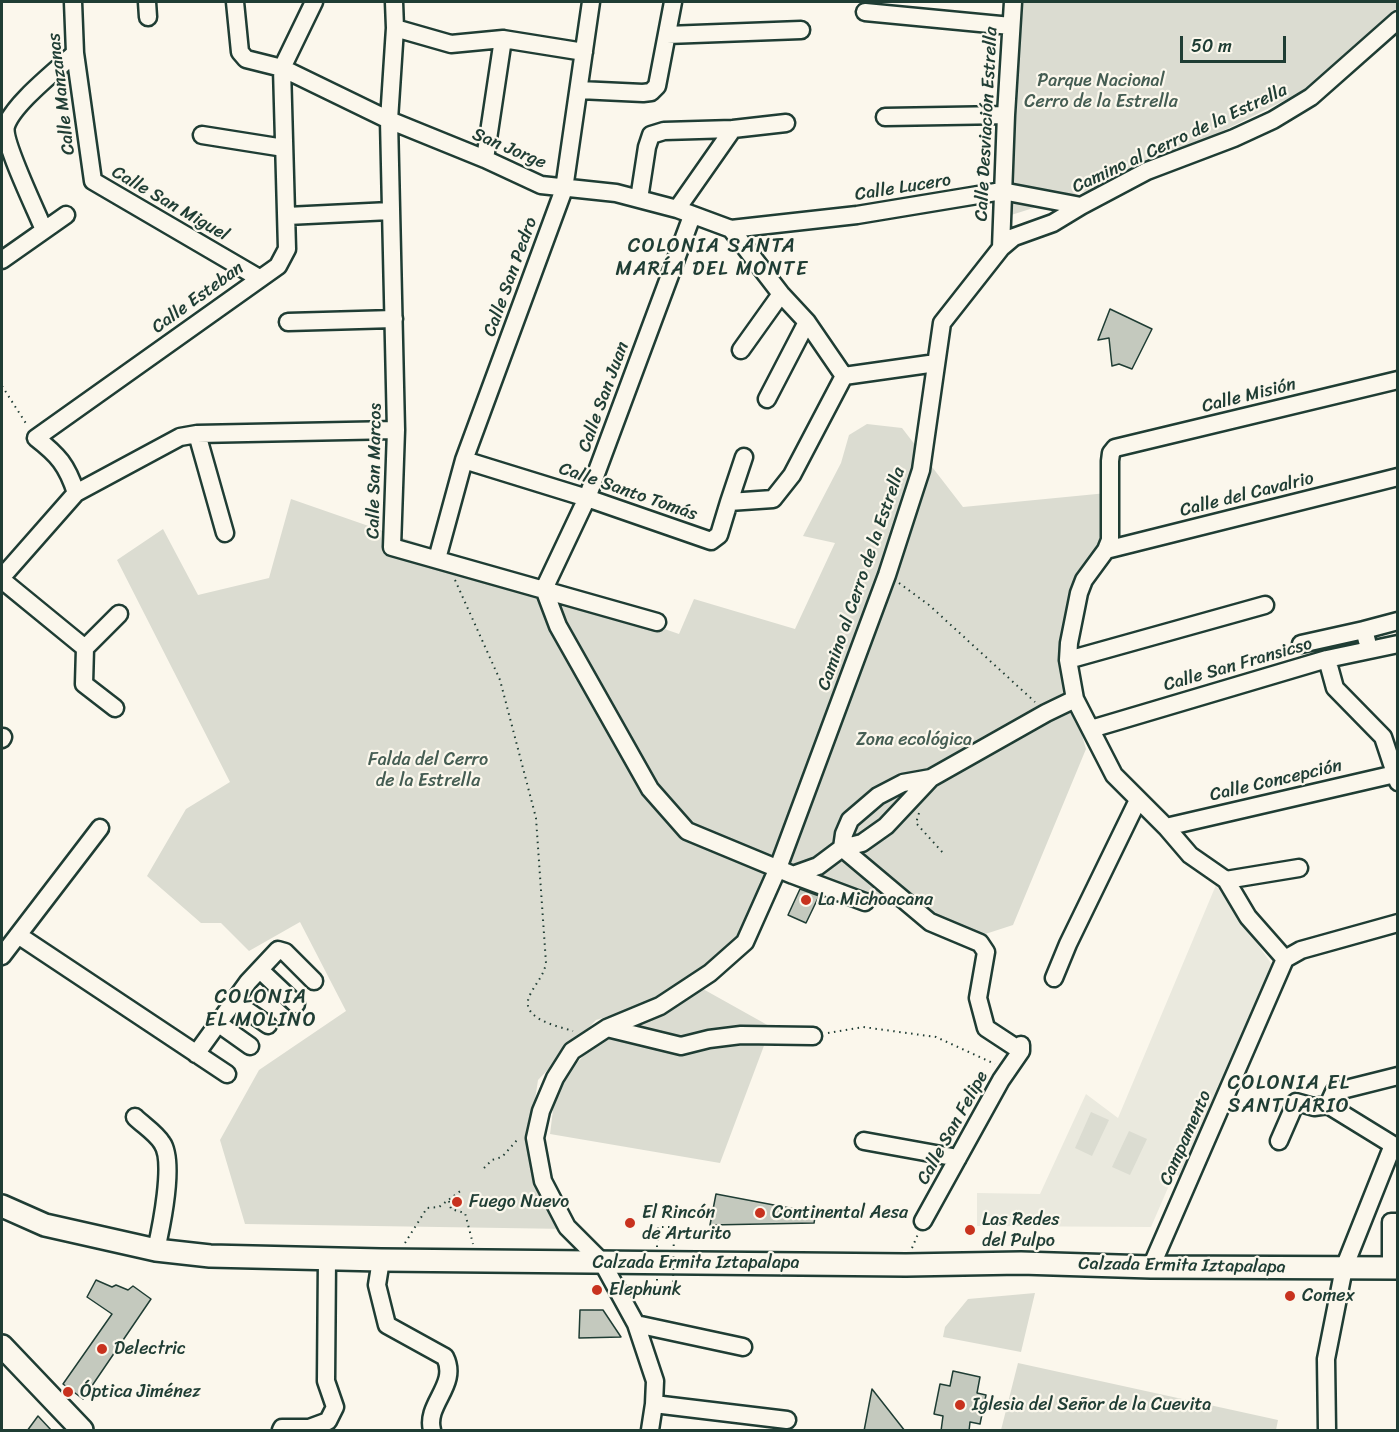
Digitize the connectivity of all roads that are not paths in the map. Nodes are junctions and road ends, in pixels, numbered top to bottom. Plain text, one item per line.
1 (73, 2) edge
2 (235, 2) edge
3 (314, 2) edge
4 (394, 2) edge
5 (591, 2) edge
6 (673, 2) edge
7 (1012, 2) edge
8 (865, 12) dead end
9 (1398, 20) edge
10 (1011, 26) junction
11 (394, 28) junction
12 (801, 30) dead end
13 (667, 35) junction
14 (503, 39) junction
15 (75, 52) junction
16 (584, 52) junction
17 (282, 68) junction
18 (579, 90) junction
19 (1006, 115) junction
20 (885, 117) dead end
21 (389, 120) junction
22 (786, 123) dead end
23 (733, 129) junction
24 (202, 135) dead end
25 (284, 148) junction
26 (485, 159) junction
27 (93, 181) joint
28 (564, 189) junction
29 (1002, 191) junction
30 (639, 199) junction
31 (1081, 206) junction
32 (390, 211) junction
33 (684, 212) junction
34 (66, 215) dead end
35 (287, 216) junction
36 (731, 229) junction
37 (44, 230) junction
38 (1001, 248) junction
39 (2, 260) edge
40 (259, 278) junction
41 (781, 294) junction
42 (394, 319) junction
43 (288, 322) dead end
44 (807, 322) junction
45 (741, 350) dead end
46 (936, 363) junction
47 (844, 376) junction
48 (1398, 380) edge
49 (767, 399) dead end
50 (396, 430) junction
51 (197, 434) junction
52 (744, 457) dead end
53 (464, 460) junction
54 (1398, 477) edge
55 (76, 492) junction
56 (588, 498) junction
57 (729, 502) junction
58 (225, 533) dead end
59 (1106, 550) junction
60 (441, 560) junction
61 (2, 578) edge
62 (544, 589) junction
63 (1264, 605) dead end
64 (120, 614) dead end
65 (1398, 621) edge
66 (657, 622) dead end
67 (1364, 630) junction
68 (1301, 644) dead end
69 (1398, 644) edge
70 (85, 648) junction
71 (1370, 650) junction
72 (1327, 659) junction
73 (1068, 660) junction
74 (1075, 699) junction
75 (115, 708) dead end
76 (1091, 729) junction
77 (931, 778) junction
78 (1396, 778) edge
79 (1138, 800) junction
80 (1166, 827) junction
81 (100, 828) dead end
82 (842, 848) junction
83 (1299, 867) dead end
84 (785, 872) junction
85 (1226, 880) junction
86 (865, 902) dead end
87 (1398, 923) edge
88 (18, 935) junction
89 (2, 956) edge
90 (1285, 959) junction
91 (260, 970) junction
92 (1054, 978) dead end
93 (314, 981) dead end
94 (235, 1002) junction
95 (296, 1004) dead end
96 (219, 1024) junction
97 (268, 1025) dead end
98 (600, 1033) junction
99 (813, 1035) road end
100 (250, 1046) dead end
101 (196, 1054) junction
102 (227, 1074) dead end
103 (1398, 1076) edge
104 (1328, 1105) junction
105 (135, 1117) dead end
106 (1279, 1140) dead end
107 (864, 1141) dead end
108 (958, 1158) junction
109 (2, 1206) edge
110 (1366, 1213) junction
111 (923, 1221) road end
112 (1394, 1222) edge
113 (156, 1250) junction
114 (327, 1259) junction
115 (388, 1260) junction
116 (602, 1262) junction
117 (1151, 1266) junction
118 (1344, 1268) junction
119 (1394, 1268) edge
120 (636, 1324) junction
121 (2, 1346) edge
122 (743, 1347) dead end
123 (654, 1404) junction
124 (787, 1420) dead end
125 (82, 1431) edge
126 (281, 1431) edge
127 (432, 1431) edge
128 (650, 1431) edge
129 (1327, 1431) edge

1 - 15 street, Calle Manzanas
2 - 17 street, San Jorge
3 - 17 street
4 - 11 street, Calle San Marcos
5 - 16 street, Calle San Pedro
6 - 13 street
7 - 10 street, Calle Desviación Estrella
8 - 10 street
9 - 31 street, Camino al Cerro de la Estrella
10 - 19 street, Calle Desviación Estrella
11 - 14 street
11 - 21 street, Calle San Marcos
12 - 13 street
13 - 18 street
14 - 16 street
14 - 26 street
15 - 27 street, Calle Manzanas
15 - 37 street
16 - 18 street, Calle San Pedro
17 - 21 street, San Jorge
17 - 25 street, Calle Esteban
18 - 28 street, Calle San Pedro
19 - 20 street
19 - 29 street, Calle Desviación Estrella
21 - 26 street, San Jorge
21 - 32 street, Calle San Marcos
22 - 23 street
23 - 30 street
23 - 33 street, Calle San Juan
24 - 25 street
25 - 35 street, Calle Esteban
26 - 28 street, San Jorge
27 - 40 street, Calle San Miguel
28 - 30 street, San Jorge
28 - 53 street, Calle San Pedro
29 - 31 street, Calle Lucero
29 - 36 street, Calle Lucero
29 - 38 street, Calle Desviación Estrella
30 - 33 street, San Jorge
31 - 38 street, Camino al Cerro de la Estrella
32 - 35 street
32 - 42 street, Calle San Marcos
33 - 36 street, San Jorge
33 - 56 street, Calle San Juan
34 - 37 street
35 - 40 street, Calle Esteban
36 - 41 street
37 - 39 street
38 - 46 street, Camino al Cerro de la Estrella
40 - 55 street, Calle Esteban
41 - 44 street
41 - 45 street
42 - 43 street
42 - 50 street, Calle San Marcos
44 - 47 street
44 - 49 street
46 - 47 street
46 - 84 street, Camino al Cerro de la Estrella
47 - 57 street
48 - 59 street, Calle Misión
50 - 51 street
50 - 60 street, Calle San Marcos
51 - 55 street
51 - 58 street
52 - 57 street
53 - 56 street, Calle Santo Tomás
53 - 60 street, Calle San Pedro
54 - 59 street, Calle del Cavalrio
55 - 61 street
56 - 57 street, Calle Santo Tomás
56 - 62 street, Calle San Juan
59 - 73 street
60 - 62 street, Calle San Marcos
61 - 70 street
62 - 66 street, Calle San Marcos
62 - 84 street
63 - 73 street
64 - 70 street
65 - 67 street
67 - 68 street
67 - 71 street
69 - 71 street, Calle San Fransicso
70 - 75 street
71 - 72 street, Calle San Fransicso
72 - 76 street, Calle San Fransicso
72 - 78 street
73 - 74 street
74 - 76 street
74 - 77 street
76 - 79 street
77 - 82 street
77 - 82 street
78 - 80 street, Calle Concepción
79 - 80 street
79 - 92 street
80 - 85 street
81 - 88 street
82 - 84 street
82 - 108 street, Calle San Felipe
83 - 85 street
84 - 86 street
84 - 98 street, Camino al Cerro de la Estrella
85 - 90 street
87 - 90 street
88 - 89 street
88 - 101 street
90 - 117 street, Campamento
91 - 93 street
91 - 94 street
91 - 95 street
94 - 96 street
94 - 97 street
96 - 100 street
96 - 101 street
98 - 99 street
98 - 116 street, Camino al Cerro de la Estrella
101 - 102 street
103 - 104 street
104 - 106 street
104 - 110 street
105 - 113 street
107 - 108 street
108 - 111 street, Calle San Felipe
109 - 113 main road, Calzada Ermita Iztapalapa
110 - 112 street
110 - 118 street
112 - 119 street
113 - 114 main road, Calzada Ermita Iztapalapa
114 - 115 main road, Calzada Ermita Iztapalapa
114 - 126 street
115 - 116 main road, Calzada Ermita Iztapalapa
115 - 127 street
116 - 117 main road, Calzada Ermita Iztapalapa
116 - 120 street, Camino al Cerro de la Estrella
117 - 118 main road, Calzada Ermita Iztapalapa
118 - 119 main road, Calzada Ermita Iztapalapa
118 - 129 street
120 - 122 street
120 - 123 street, Camino al Cerro de la Estrella
121 - 125 main road
123 - 124 street
123 - 128 street, Camino al Cerro de la Estrella

